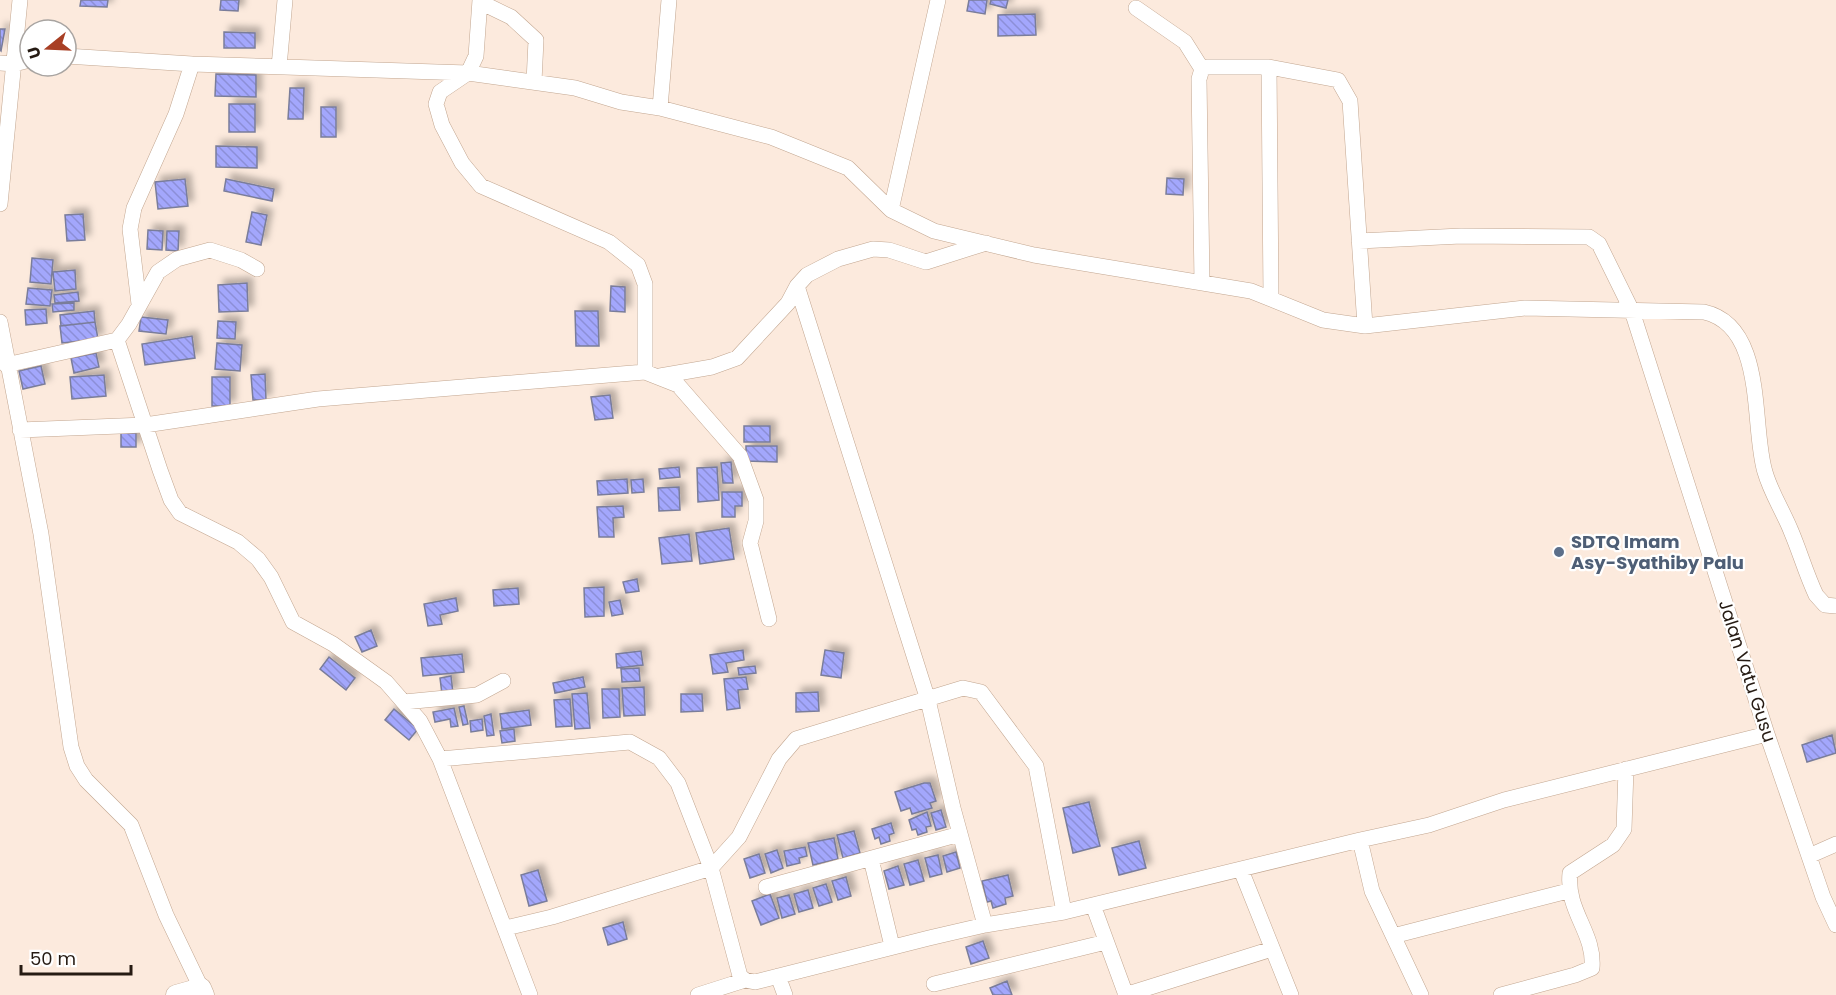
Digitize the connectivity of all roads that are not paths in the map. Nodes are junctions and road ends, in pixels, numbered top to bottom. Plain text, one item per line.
1 (20, 0) edge
2 (285, 0) edge
3 (669, 0) edge
4 (938, 0) edge
5 (480, 1) edge
6 (1136, 9) dead end
7 (78, 57) edge
8 (7, 64) edge
9 (192, 64) junction
10 (279, 67) junction
11 (1269, 67) junction
12 (1202, 69) junction
13 (468, 73) junction
14 (534, 81) junction
15 (660, 108) junction
16 (0, 204) edge
17 (891, 210) junction
18 (1359, 241) junction
19 (986, 243) junction
20 (257, 269) dead end
21 (1202, 283) junction
22 (797, 286) junction
23 (1271, 297) junction
24 (139, 304) junction
25 (1632, 311) junction
26 (1365, 326) junction
27 (0, 329) edge
28 (117, 340) junction
29 (6, 364) junction
30 (652, 374) junction
31 (145, 425) junction
32 (20, 430) junction
33 (1836, 606) edge
34 (769, 619) dead end
35 (503, 681) dead end
36 (928, 700) junction
37 (404, 702) junction
38 (1767, 734) junction
39 (441, 759) junction
40 (1626, 769) junction
41 (960, 834) junction
42 (1360, 840) junction
43 (1836, 844) edge
44 (1809, 856) junction
45 (871, 860) junction
46 (711, 868) junction
47 (1241, 870) junction
48 (766, 887) dead end
49 (1568, 891) junction
50 (1093, 905) junction
51 (1064, 912) junction
52 (985, 925) junction
53 (1836, 925) edge
54 (506, 928) junction
55 (1393, 936) junction
56 (1106, 942) junction
57 (892, 946) junction
58 (1272, 949) junction
59 (778, 976) junction
60 (745, 980) junction
61 (933, 984) dead end
62 (203, 991) edge
63 (176, 995) edge
64 (530, 995) edge
65 (698, 995) edge
66 (785, 995) edge
67 (1125, 995) edge
68 (1291, 995) edge
69 (1421, 995) edge
70 (1502, 995) edge

1 - 8 street
2 - 10 street
3 - 15 street
4 - 17 street
5 - 13 street
5 - 14 street
6 - 12 street
7 - 9 street
8 - 16 street
9 - 10 street
9 - 24 street
10 - 13 street
11 - 12 street
11 - 18 street
11 - 23 street
12 - 21 street
13 - 14 street
13 - 30 street
14 - 15 street
15 - 17 street
17 - 19 street
18 - 25 street, Jalan Vatu Gusu
18 - 26 street
19 - 21 street
19 - 22 street
20 - 24 street
21 - 23 street
22 - 30 street
22 - 36 street
23 - 26 street
24 - 28 street
25 - 26 street
25 - 33 street
25 - 38 street, Jalan Vatu Gusu
27 - 29 street
28 - 29 street
28 - 31 street
29 - 32 street
30 - 31 street
30 - 34 street
31 - 32 street
31 - 37 street
32 - 62 street
35 - 37 street
36 - 41 street
36 - 46 street
36 - 51 street
37 - 39 street
38 - 40 street
38 - 44 street, Jalan Vatu Gusu
39 - 46 street
39 - 54 street
40 - 42 street
40 - 49 street
41 - 45 street
41 - 52 street
42 - 47 street
42 - 55 street
43 - 44 street
44 - 53 street, Jalan Vatu Gusu
45 - 48 street
45 - 57 street
46 - 54 street
46 - 60 street
47 - 50 street
47 - 58 street
49 - 55 street
49 - 70 street
50 - 51 street
50 - 56 street
51 - 52 street
52 - 57 street
54 - 64 street
55 - 69 street
56 - 61 street
56 - 67 street
57 - 59 street
58 - 67 street
58 - 68 street
59 - 60 street
59 - 66 street
60 - 65 street
62 - 63 street

